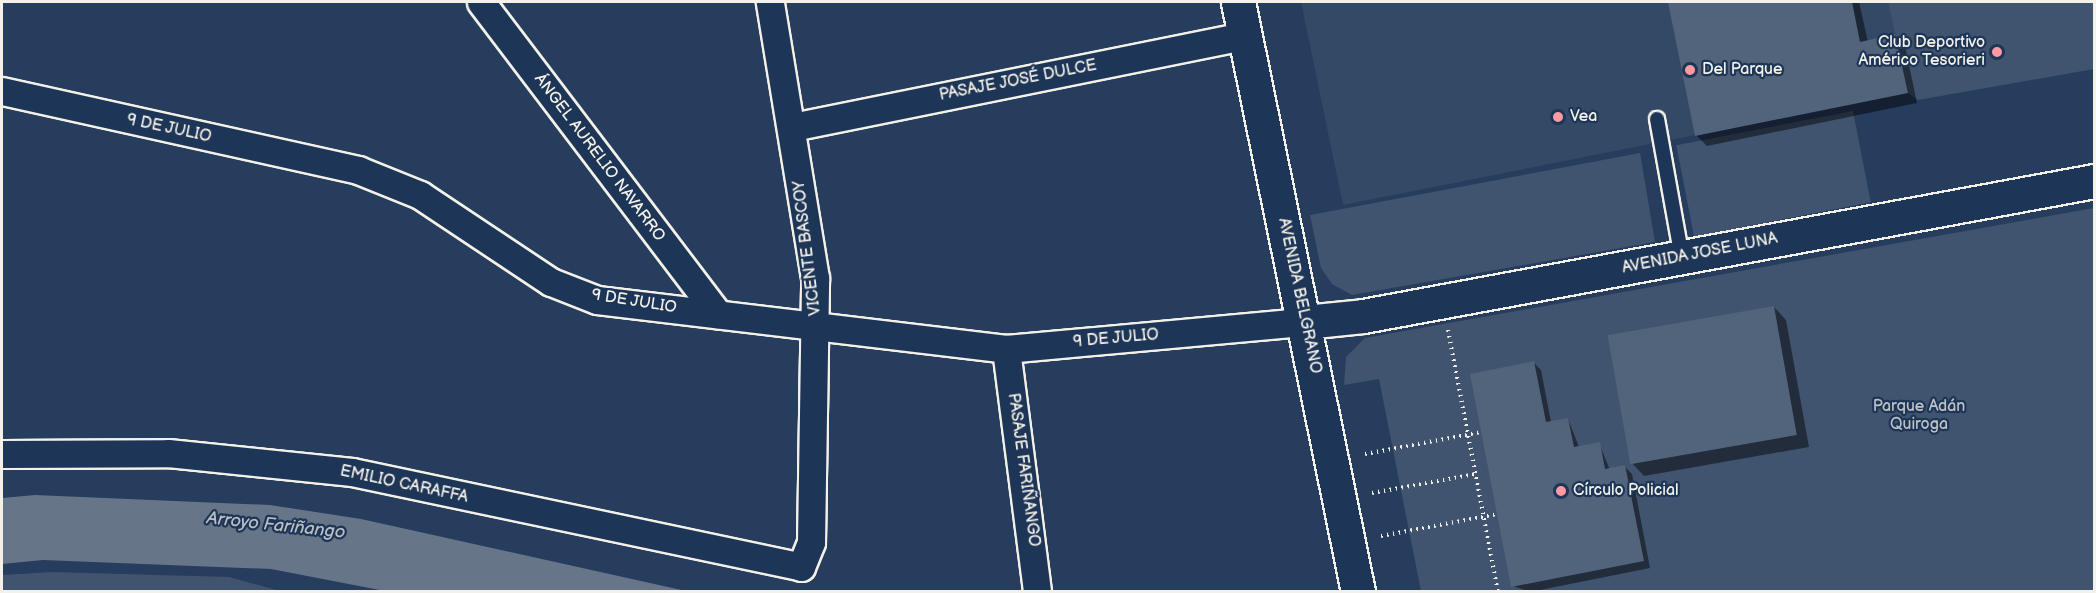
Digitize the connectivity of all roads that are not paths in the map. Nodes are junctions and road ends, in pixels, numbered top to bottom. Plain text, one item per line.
1 (481, 2) edge
2 (770, 2) edge
3 (1238, 2) edge
4 (1245, 36) junction
5 (2, 92) edge
6 (1657, 119) dead end
7 (792, 127) junction
8 (2094, 181) edge
9 (1682, 258) junction
10 (718, 314) junction
11 (1305, 322) junction
12 (817, 325) junction
13 (1006, 349) junction
14 (2, 454) edge
15 (801, 567) joint
16 (1037, 591) edge
17 (1358, 591) edge

1 - 10 street, ÁNGEL AURELIO NAVARRO
2 - 7 street, VICENTE BASCOY
3 - 4 street, AVENIDA BELGRANO
4 - 7 street, PASAJE JOSÉ DULCE
4 - 11 street, AVENIDA BELGRANO
5 - 10 street, 9 DE JULIO
6 - 9 lane
7 - 12 street, VICENTE BASCOY
8 - 9 street, AVENIDA JOSE LUNA
9 - 11 street, AVENIDA JOSE LUNA
10 - 12 street, 9 DE JULIO
11 - 13 street, 9 DE JULIO
11 - 17 street, AVENIDA BELGRANO
12 - 13 street, 9 DE JULIO
12 - 15 street, VICENTE BASCOY
13 - 16 street, PASAJE FARIÑANGO
14 - 15 street, EMILIO CARAFFA

